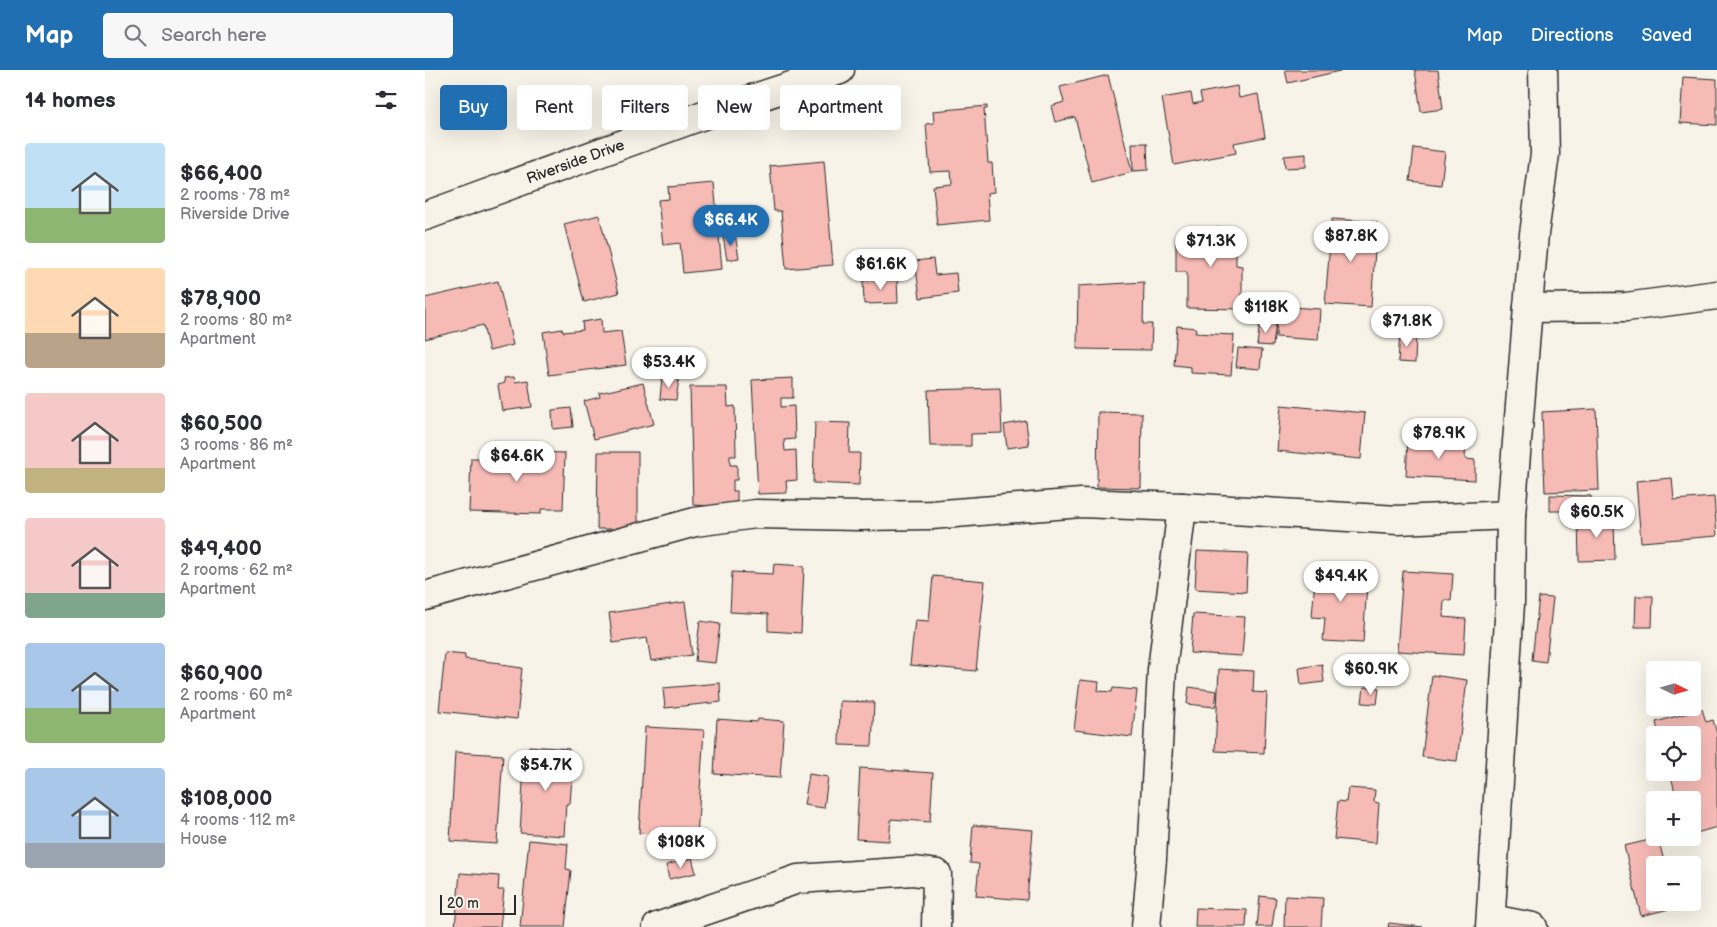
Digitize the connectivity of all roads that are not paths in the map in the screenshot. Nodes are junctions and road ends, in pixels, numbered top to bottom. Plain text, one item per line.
1 (841, 70) edge
2 (1543, 70) edge
3 (425, 216) edge
4 (1717, 295) edge
5 (1528, 308) junction
6 (1182, 507) junction
7 (1511, 514) junction
8 (425, 596) edge
9 (1491, 923) edge
10 (657, 927) edge
11 (936, 927) edge
12 (1146, 927) edge
13 (1533, 927) edge

1 - 3 street, Riverside Drive
2 - 5 street
4 - 5 street
5 - 7 street
6 - 7 street
6 - 8 street
6 - 12 street
7 - 9 street
9 - 13 street
10 - 11 street

